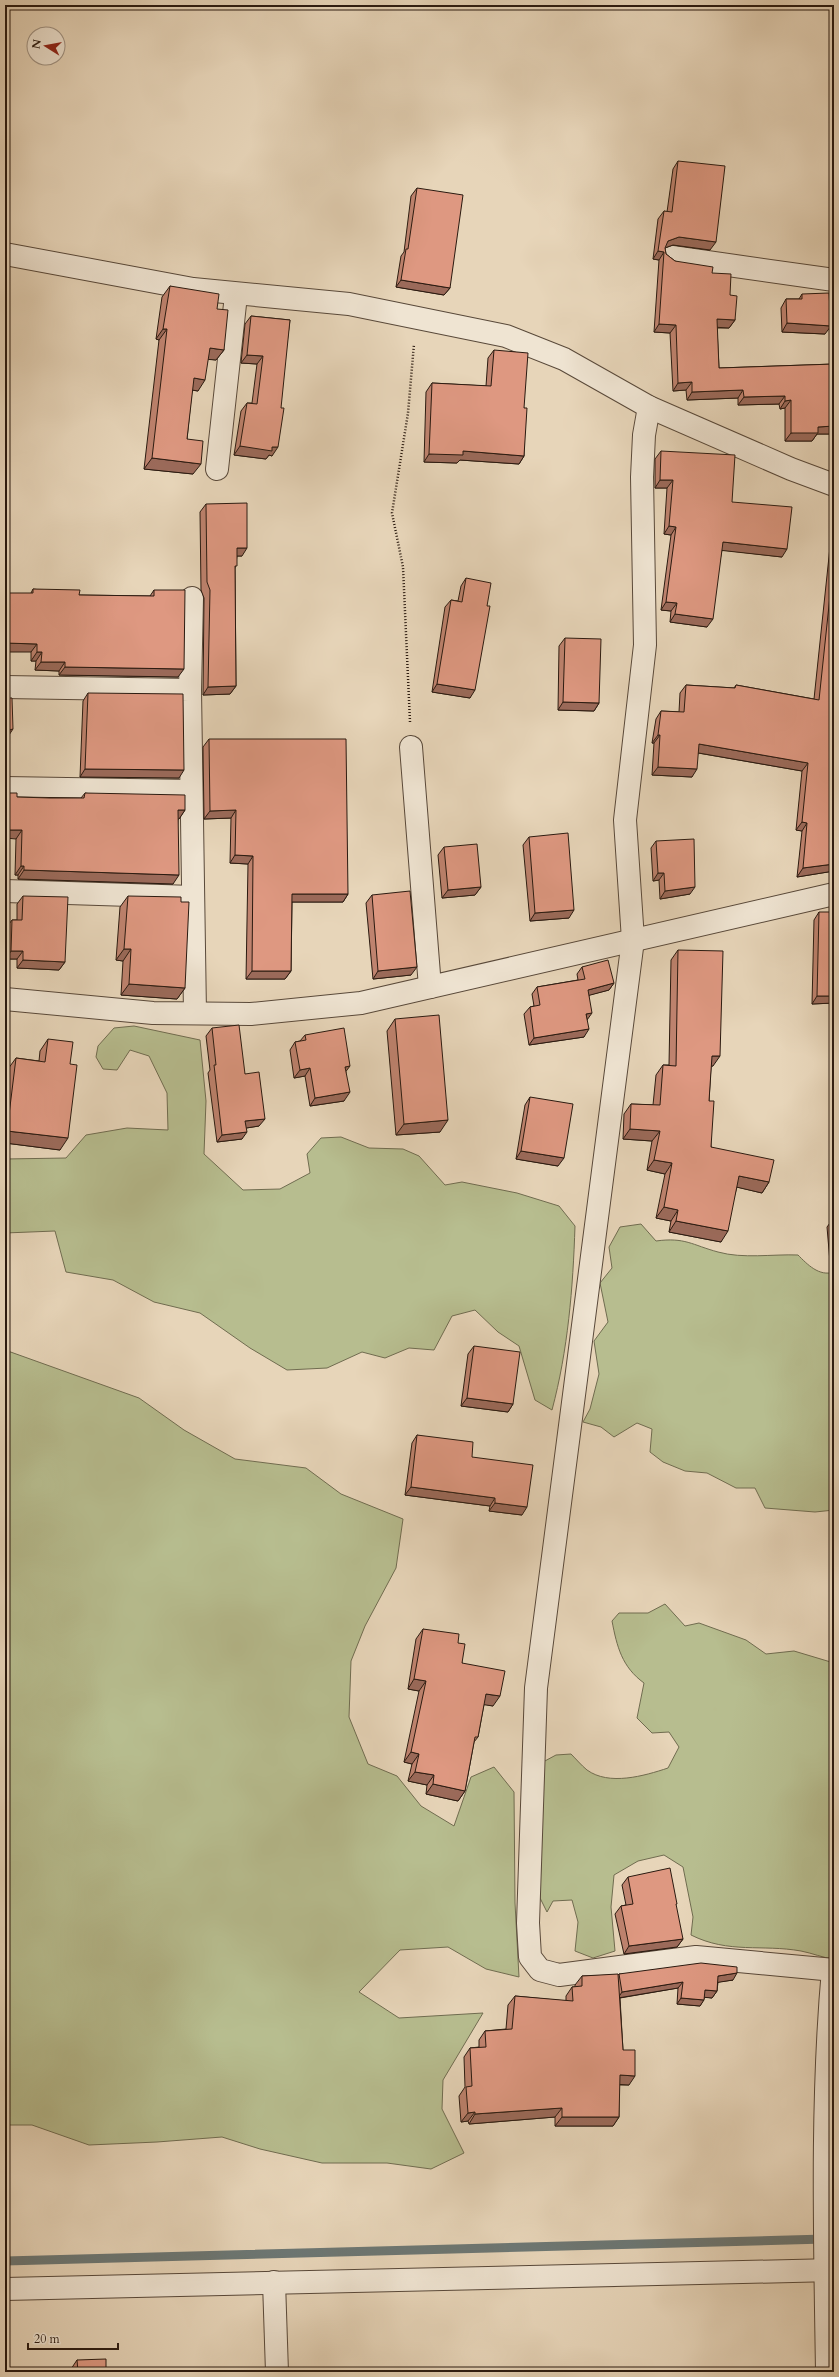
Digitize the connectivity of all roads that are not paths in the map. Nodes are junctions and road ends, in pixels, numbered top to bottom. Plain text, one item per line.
1 (5, 254) edge
2 (672, 257) edge
3 (834, 280) edge
4 (236, 295) junction
5 (649, 407) junction
6 (217, 469) dead end
7 (834, 485) edge
8 (192, 598) dead end
9 (5, 687) edge
10 (190, 690) junction
11 (412, 747) road end
12 (5, 788) edge
13 (191, 791) junction
14 (5, 891) edge
15 (834, 894) edge
16 (193, 898) junction
17 (633, 940) junction
18 (430, 987) junction
19 (5, 999) edge
20 (195, 1013) junction
21 (833, 1970) edge
22 (830, 2270) edge
23 (274, 2282) junction
24 (5, 2289) edge
25 (277, 2372) edge
26 (827, 2372) edge

1 - 4 street
2 - 3 street
4 - 5 street
4 - 6 street
5 - 7 street
5 - 17 street
8 - 10 street
9 - 10 street
10 - 13 street
11 - 18 street
12 - 13 street
13 - 16 street
14 - 16 street
15 - 17 street
16 - 20 street
17 - 18 street
17 - 21 street
18 - 20 street
19 - 20 street
21 - 22 street
22 - 23 street
22 - 26 street
23 - 24 street
23 - 25 street

